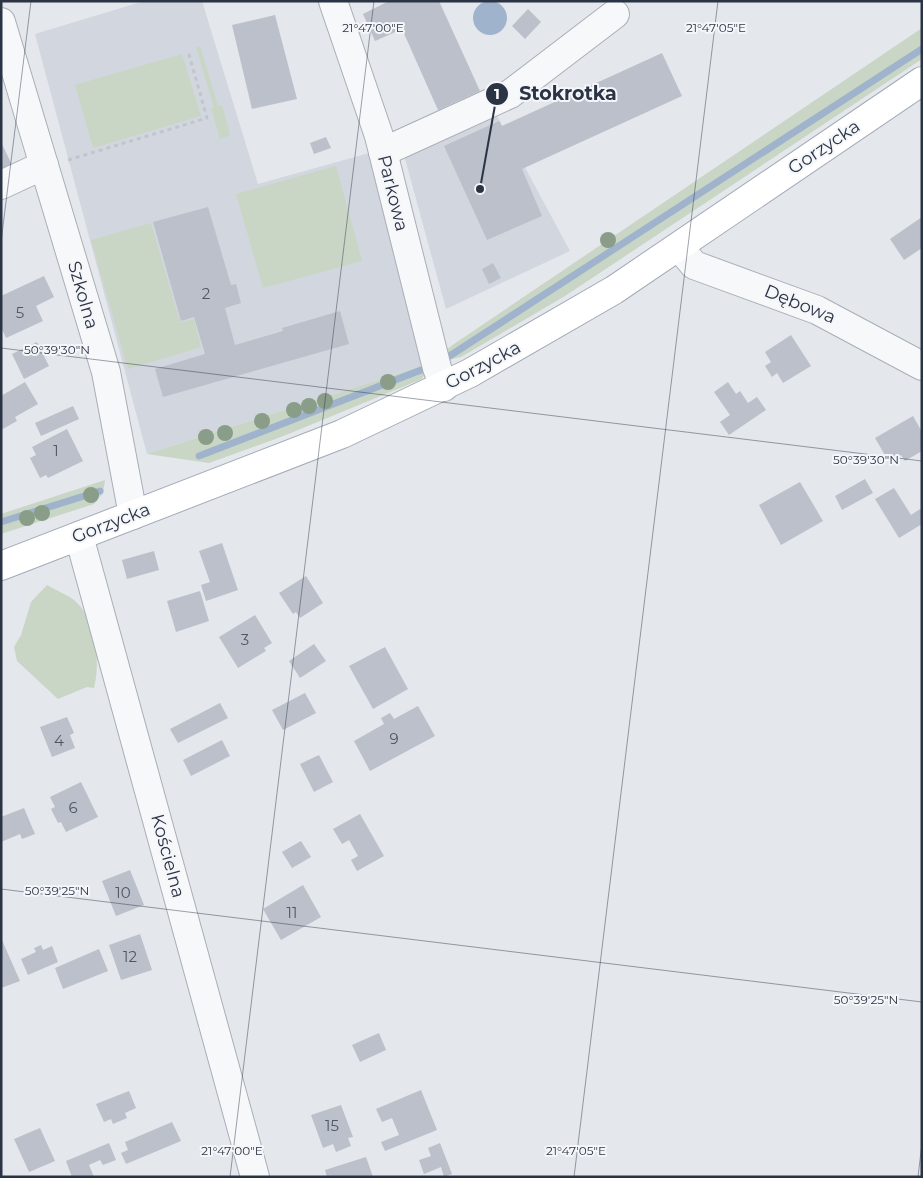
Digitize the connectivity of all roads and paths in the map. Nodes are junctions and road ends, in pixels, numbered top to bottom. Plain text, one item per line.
1 (333, 1) edge
2 (615, 14) dead end
3 (1, 22) edge
4 (188, 51) dead end
5 (922, 81) edge
6 (383, 152) junction
7 (53, 164) junction
8 (1, 185) edge
9 (678, 247) junction
10 (922, 366) edge
11 (444, 386) junction
12 (133, 515) junction
13 (79, 536) junction
14 (1, 566) edge
15 (256, 1177) edge

1 - 6 street, Parkowa
2 - 6 street
3 - 7 street, Szkolna
4 - 7 path
5 - 9 main road, Gorzycka
6 - 11 street, Parkowa
7 - 8 street
7 - 12 street, Szkolna
9 - 10 street, Dębowa
9 - 11 main road, Gorzycka
11 - 12 main road, Gorzycka
12 - 13 main road, Gorzycka
13 - 14 main road, Gorzycka
13 - 15 street, Kościelna

